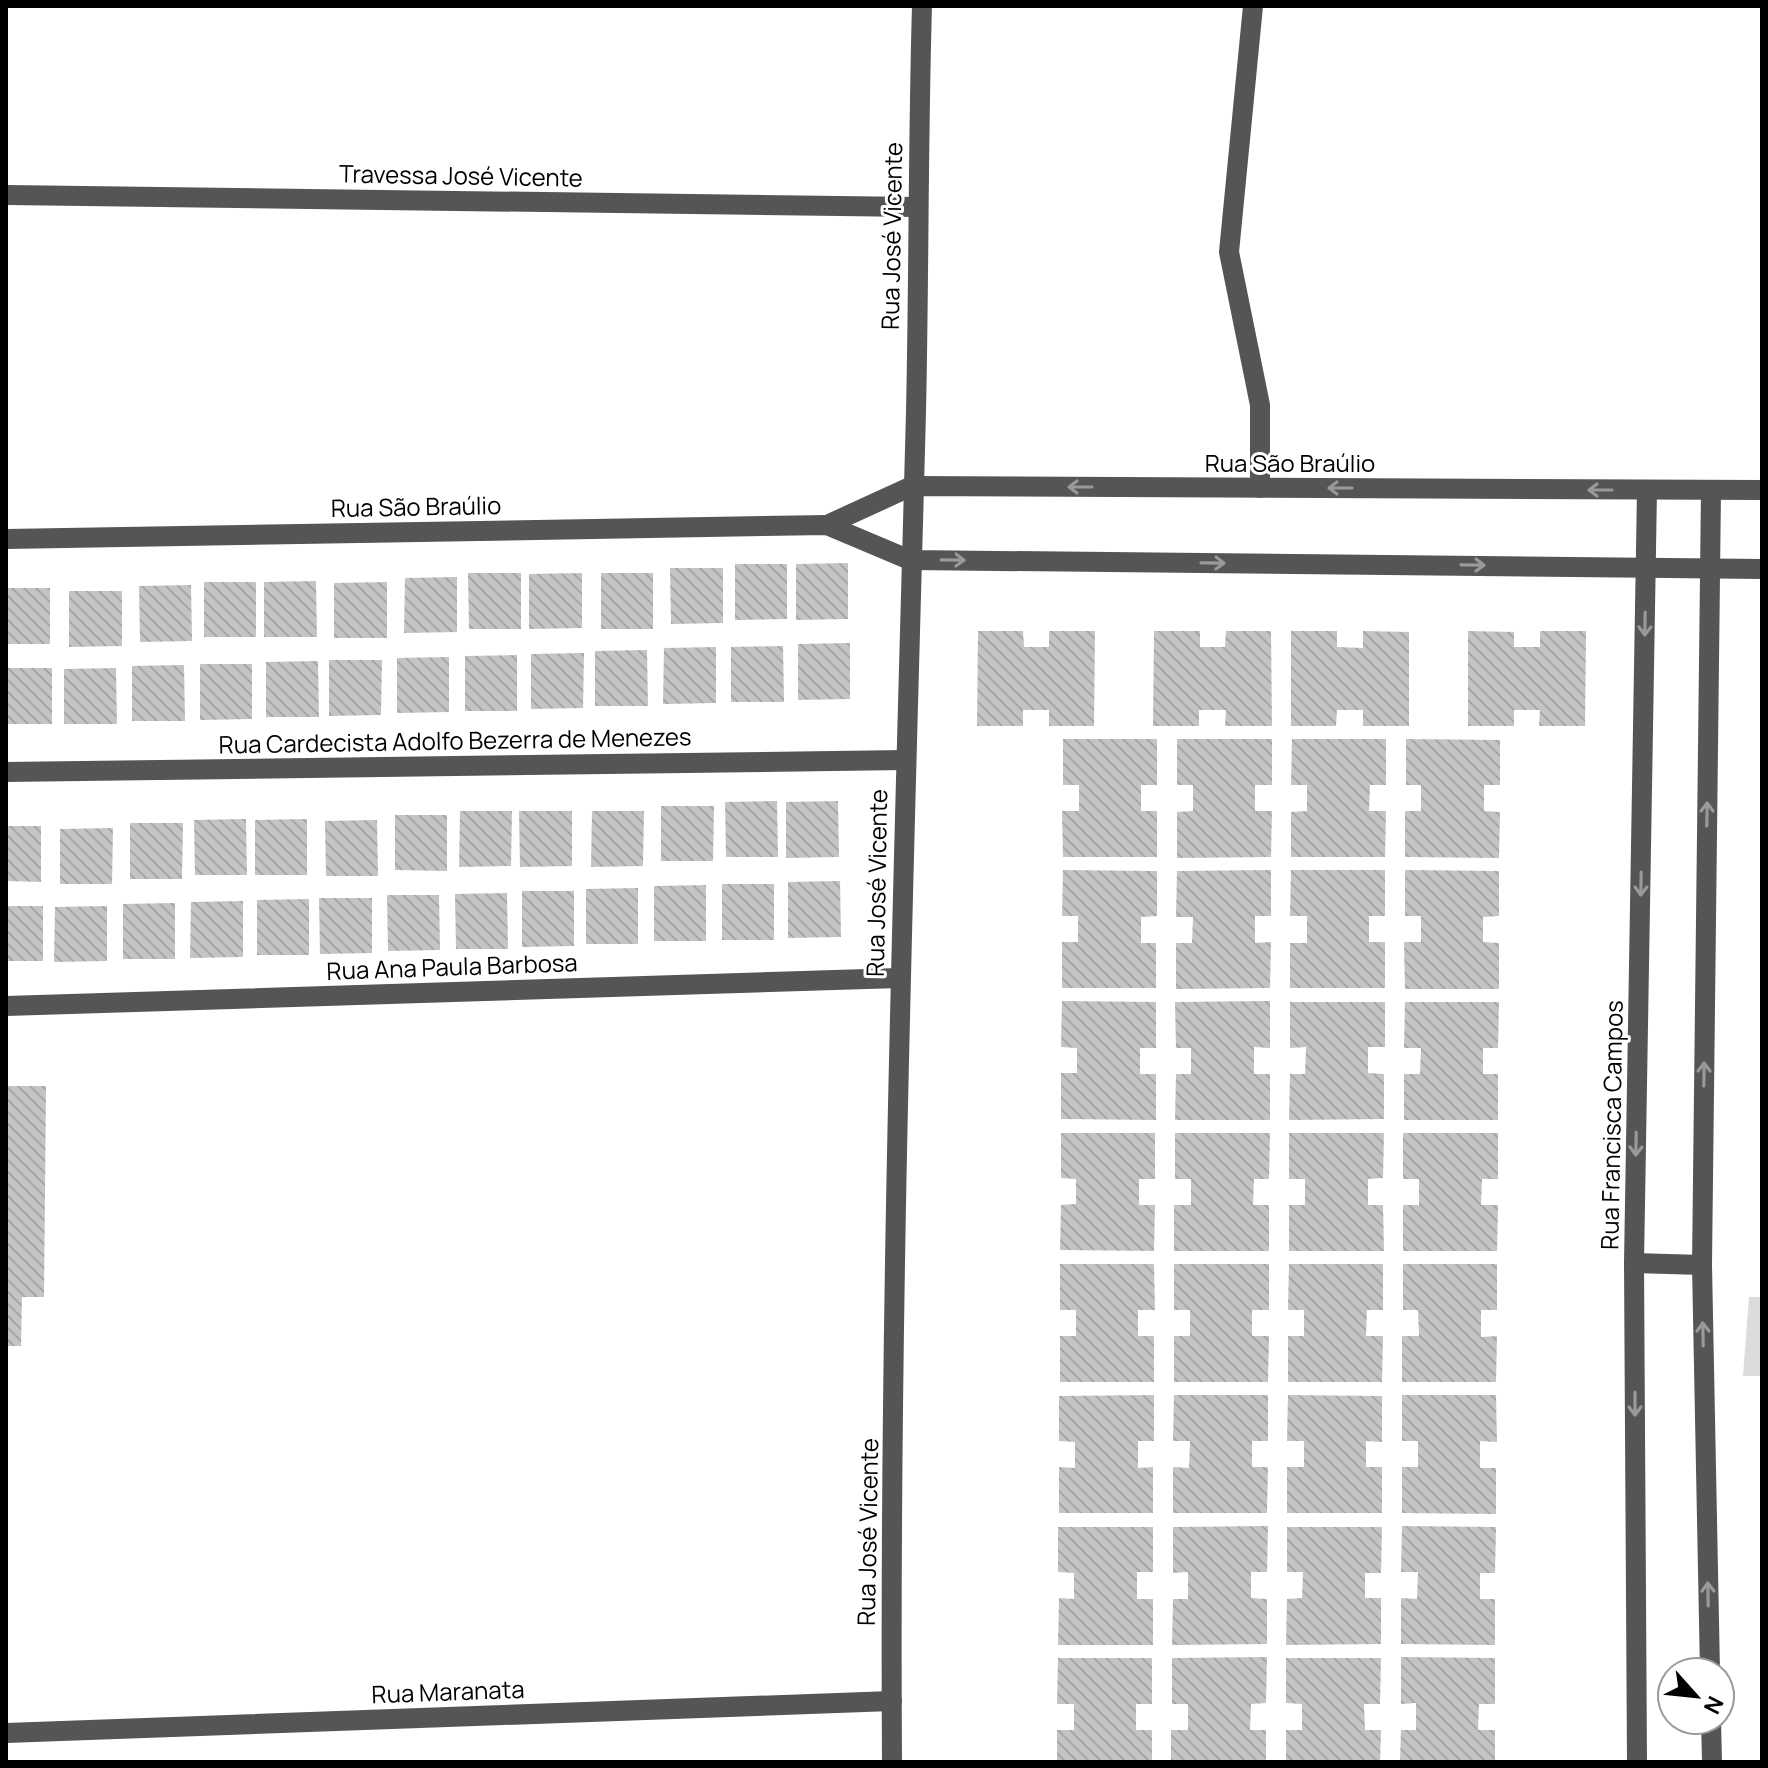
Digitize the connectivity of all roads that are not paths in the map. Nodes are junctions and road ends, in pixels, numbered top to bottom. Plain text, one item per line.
1 (922, 6) edge
2 (1253, 6) edge
3 (6, 195) edge
4 (916, 207) junction
5 (912, 486) junction
6 (1260, 488) junction
7 (1647, 490) junction
8 (1711, 490) junction
9 (1762, 490) edge
10 (827, 525) junction
11 (6, 539) edge
12 (910, 560) junction
13 (1646, 567) junction
14 (1709, 568) junction
15 (1762, 569) edge
16 (905, 760) junction
17 (6, 772) edge
18 (899, 978) junction
19 (6, 1006) edge
20 (1634, 1263) junction
21 (1702, 1265) junction
22 (1710, 1656) edge
23 (892, 1701) junction
24 (6, 1733) edge
25 (1711, 1736) edge
26 (892, 1762) edge
27 (1637, 1762) edge
28 (1712, 1762) edge

1 - 4 street, Rua José Vicente
2 - 6 street
3 - 4 street, Travessa José Vicente
4 - 5 street, Rua José Vicente
6 -> 5 street, Rua São Braúlio
5 - 10 street, Rua São Braúlio
5 - 12 street, Rua José Vicente
7 -> 6 street, Rua São Braúlio
7 - 8 street, Rua São Braúlio
7 - 13 street, Rua Francisca Campos
8 - 9 street, Rua São Braúlio
8 - 14 street
10 - 11 street, Rua São Braúlio
10 - 12 street, Rua São Braúlio
12 -> 13 street, Rua São Braúlio
12 - 16 street, Rua José Vicente
13 - 14 street, Rua São Braúlio
13 -> 20 street, Rua Francisca Campos
14 - 15 street, Rua São Braúlio
21 -> 14 street
16 - 17 street, Rua Cardecista Adolfo Bezerra de Menezes
16 - 18 street, Rua José Vicente
18 - 19 street, Rua Ana Paula Barbosa
18 - 23 street, Rua José Vicente
20 - 21 street
20 -> 27 street, Rua Francisca Campos
22 -> 21 street
23 - 24 street, Rua Maranata
23 - 26 street, Rua José Vicente
25 - 28 street

